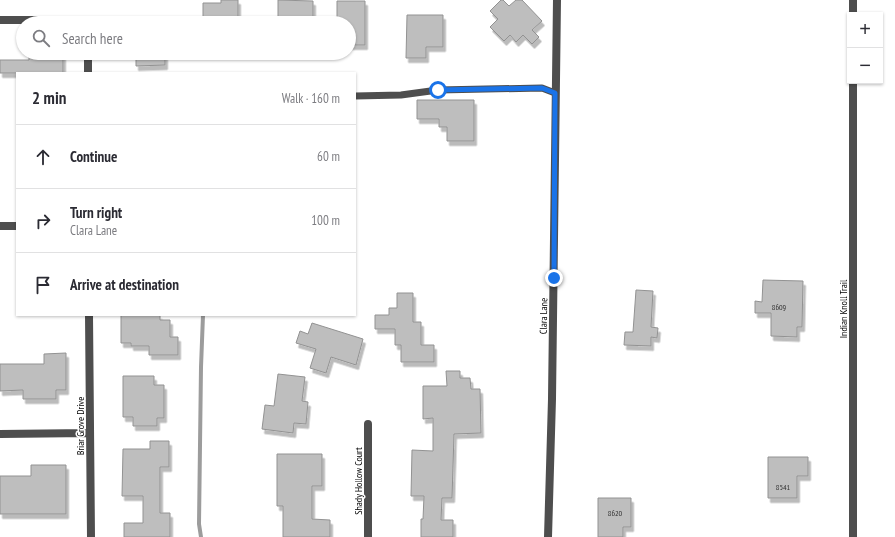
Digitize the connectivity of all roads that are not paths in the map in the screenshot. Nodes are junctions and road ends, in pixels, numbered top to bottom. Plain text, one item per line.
1 (557, 0) edge
2 (853, 0) edge
3 (853, 12) edge
4 (0, 20) edge
5 (16, 20) edge
6 (88, 60) edge
7 (88, 72) edge
8 (853, 84) edge
9 (555, 93) junction
10 (356, 96) edge
11 (0, 226) edge
12 (16, 226) edge
13 (89, 316) edge
14 (368, 424) dead end
15 (89, 433) junction
16 (0, 434) edge
17 (90, 537) edge
18 (368, 537) edge
19 (548, 537) edge
20 (853, 537) edge

1 - 9 street, Clara Lane
2 - 3 street
4 - 5 street
6 - 7 street
8 - 20 street, Indian Knoll Trail
9 - 10 lane
9 - 19 street, Clara Lane
11 - 12 street
13 - 15 street, Briar Grove Drive
14 - 18 street, Shady Hollow Court
15 - 16 street
15 - 17 street, Briar Grove Drive

